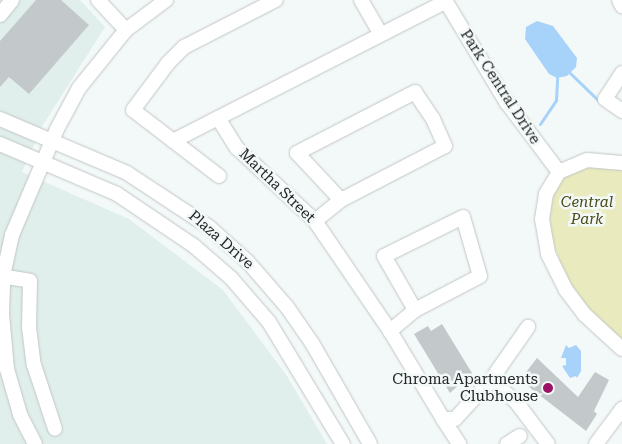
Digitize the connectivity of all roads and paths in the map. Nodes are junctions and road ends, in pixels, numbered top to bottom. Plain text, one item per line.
1 (12, 0) edge
2 (98, 0) edge
3 (166, 0) edge
4 (276, 0) edge
5 (361, 0) edge
6 (619, 0) edge
7 (445, 1) edge
8 (622, 6) edge
9 (0, 15) edge
10 (126, 30) junction
11 (381, 34) junction
12 (622, 73) edge
13 (622, 110) edge
14 (218, 118) junction
15 (0, 119) edge
16 (173, 141) junction
17 (51, 142) junction
18 (0, 144) edge
19 (622, 163) edge
20 (43, 164) junction
21 (559, 172) junction
22 (218, 176) dead end
23 (341, 200) junction
24 (315, 221) junction
25 (2, 276) edge
26 (415, 310) junction
27 (528, 327) dead end
28 (390, 330) junction
29 (622, 349) edge
30 (4, 370) edge
31 (491, 380) junction
32 (622, 409) edge
33 (443, 419) junction
34 (55, 429) dead end
35 (520, 436) dead end
36 (35, 444) edge
37 (343, 444) edge
38 (370, 444) edge
39 (459, 444) edge
40 (507, 444) edge
41 (548, 444) edge
42 (596, 444) edge

1 - 9 street
2 - 10 street
3 - 10 street
4 - 16 street
5 - 11 street
6 - 8 street
7 - 11 street
7 - 21 street, Park Central Drive
10 - 17 street
11 - 14 street
12 - 13 street
14 - 16 street
14 - 24 street, Martha Street
15 - 17 street, Plaza Drive
16 - 22 street
17 - 20 street
17 - 38 street, Plaza Drive
18 - 20 street, Plaza Drive
19 - 21 street
20 - 25 street
20 - 37 street, Plaza Drive
21 - 29 street
23 - 23 street
23 - 24 street
24 - 28 street, Martha Street
25 - 30 street
25 - 34 street
26 - 26 street
26 - 28 street
27 - 31 street
28 - 33 street, Martha Street
30 - 36 street
31 - 33 street
31 - 41 street
32 - 42 street
33 - 39 street, Martha Street
35 - 40 street

